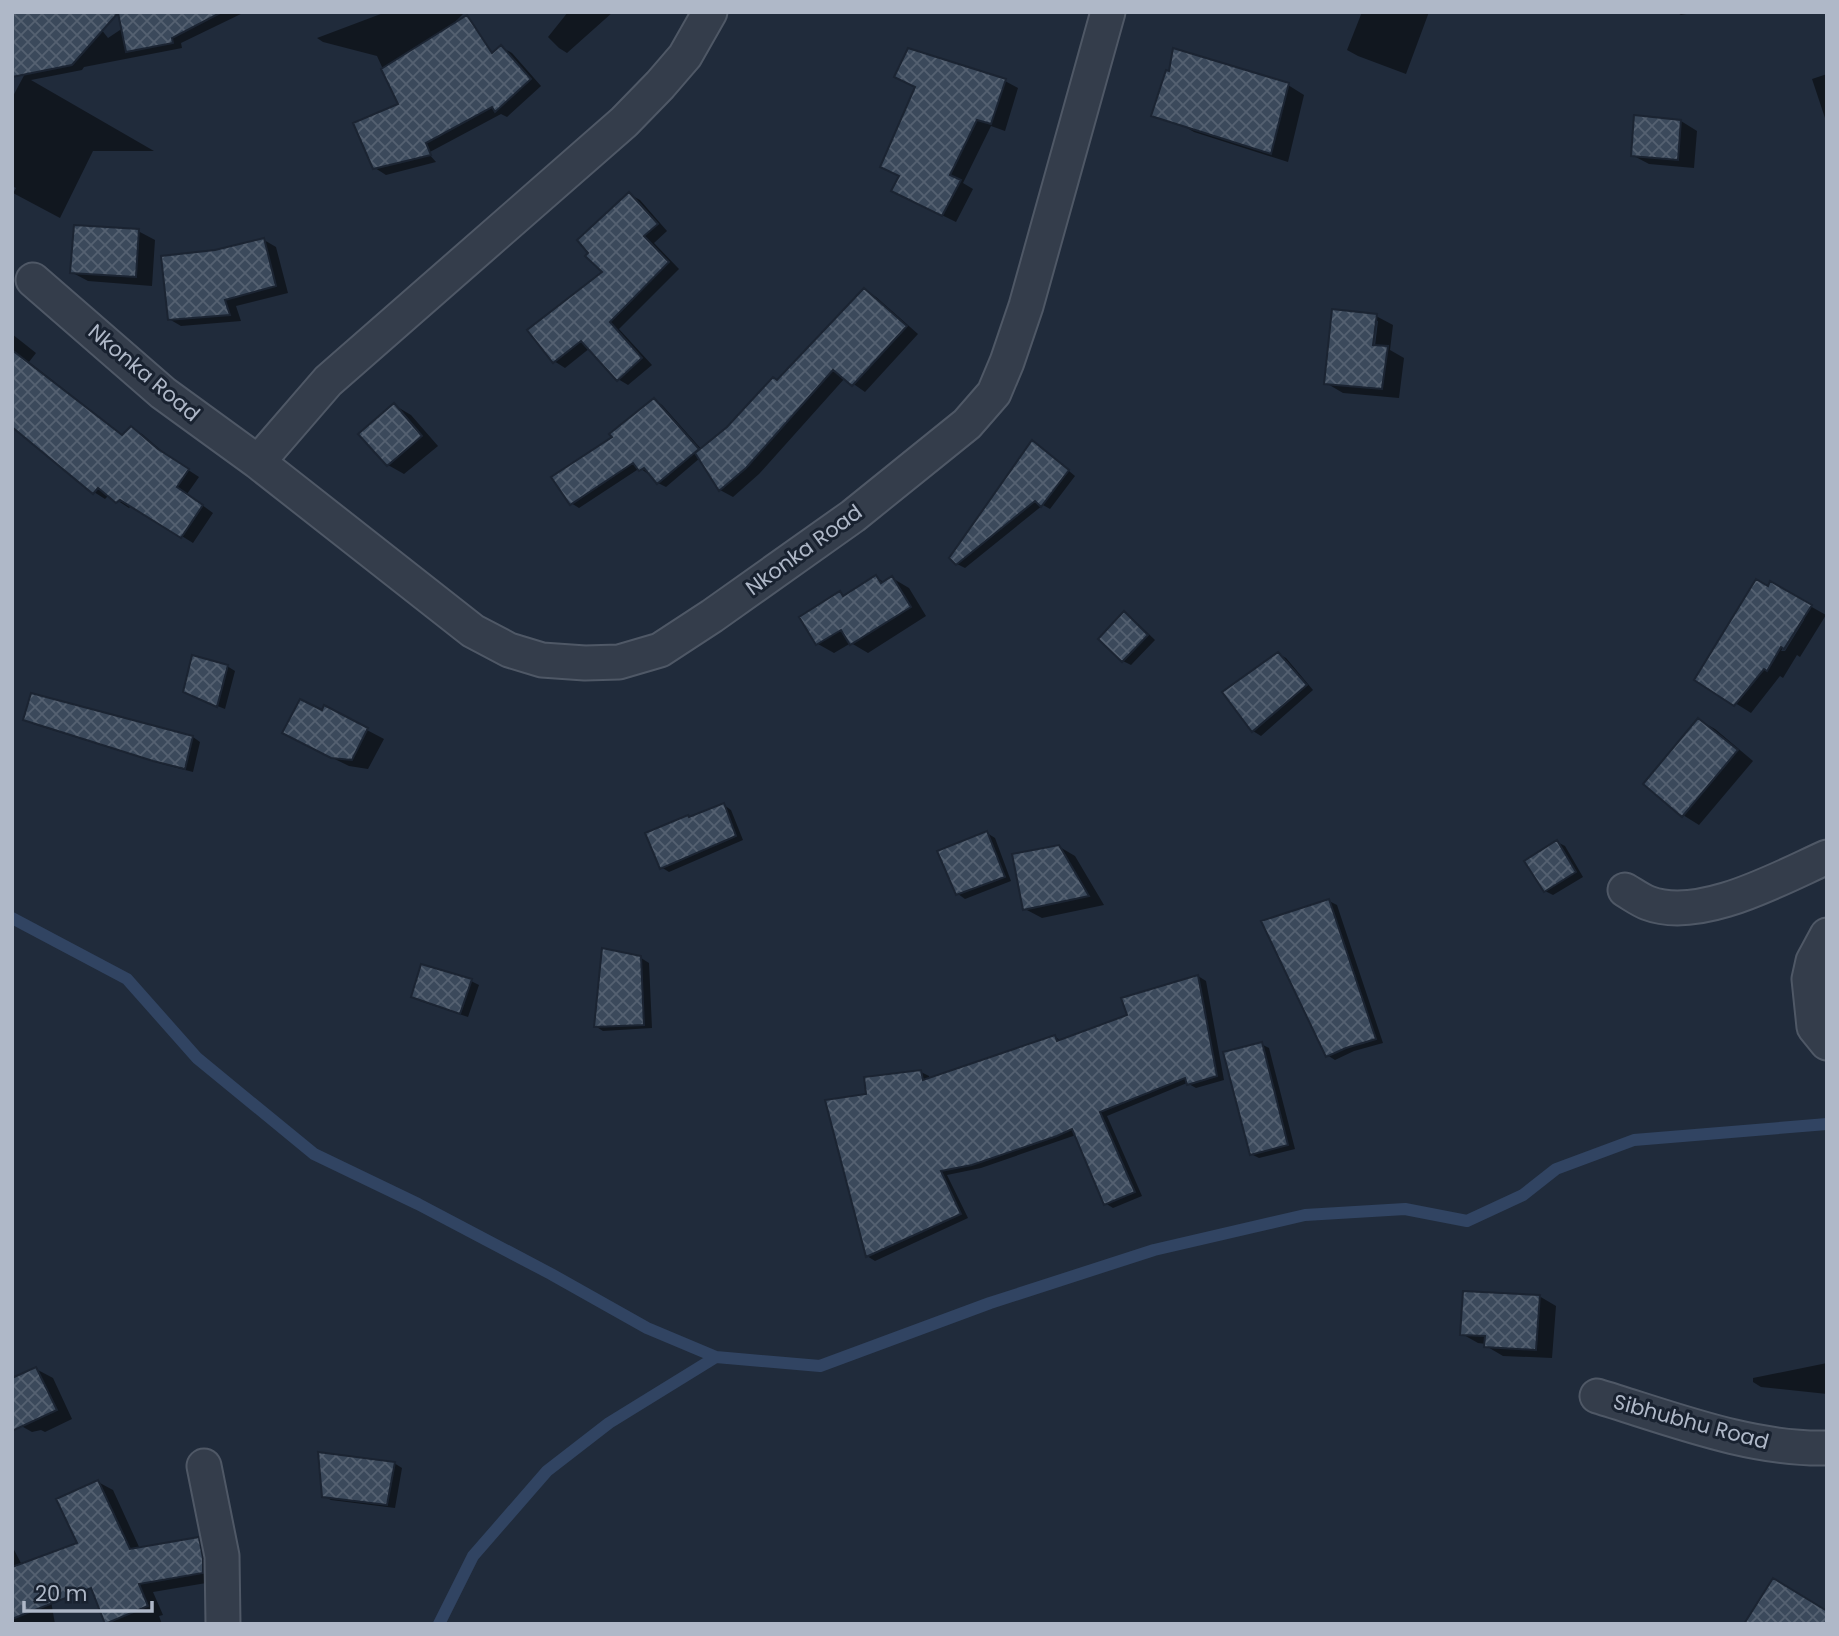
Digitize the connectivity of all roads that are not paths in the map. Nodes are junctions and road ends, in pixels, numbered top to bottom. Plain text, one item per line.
1 (710, 12) edge
2 (1108, 12) edge
3 (33, 281) dead end
4 (258, 462) junction
5 (1827, 857) edge
6 (1625, 890) dead end
7 (1827, 936) edge
8 (1827, 1043) edge
9 (1597, 1396) dead end
10 (1827, 1448) edge
11 (204, 1466) dead end
12 (223, 1624) edge

1 - 4 street
2 - 4 street, Nkonka Road
3 - 4 street, Nkonka Road
5 - 6 street
7 - 8 street
9 - 10 street, Sibhubhu Road
11 - 12 street

